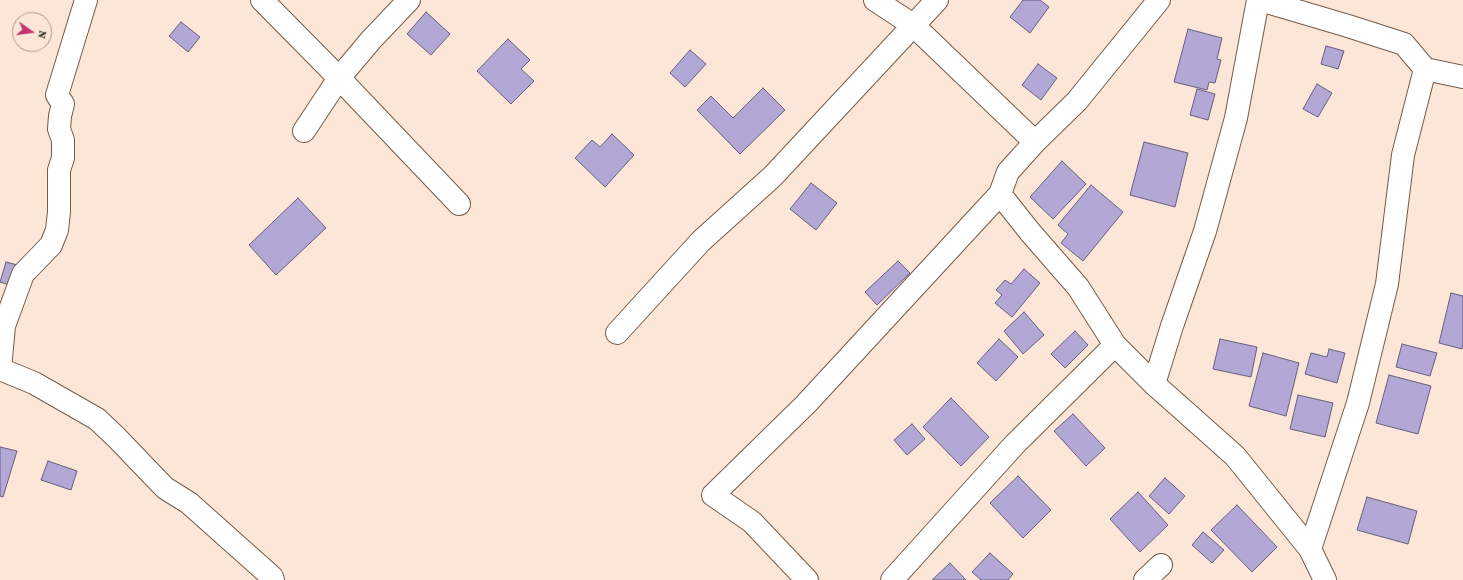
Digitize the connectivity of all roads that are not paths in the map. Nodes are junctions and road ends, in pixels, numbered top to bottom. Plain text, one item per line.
1 (86, 0) edge
2 (262, 0) edge
3 (409, 0) edge
4 (874, 0) edge
5 (937, 0) edge
6 (1159, 0) edge
7 (1259, 0) edge
8 (913, 25) junction
9 (1425, 69) junction
10 (1463, 77) edge
11 (339, 78) junction
12 (304, 131) dead end
13 (1035, 142) junction
14 (1000, 194) junction
15 (459, 204) dead end
16 (617, 333) dead end
17 (1115, 345) junction
18 (1154, 384) junction
19 (1310, 549) junction
20 (1161, 565) dead end
21 (273, 580) edge
22 (807, 580) edge
23 (892, 580) edge
24 (1145, 580) edge
25 (1325, 580) edge

1 - 21 street
2 - 11 street
3 - 11 street
4 - 8 street
5 - 8 street
6 - 13 street
7 - 9 street
7 - 18 street
8 - 13 street
8 - 16 street
9 - 10 street
9 - 19 street
11 - 12 street
11 - 15 street
13 - 14 street
14 - 17 street
14 - 22 street
17 - 18 street
17 - 23 street
18 - 19 street
19 - 25 street
20 - 24 street

